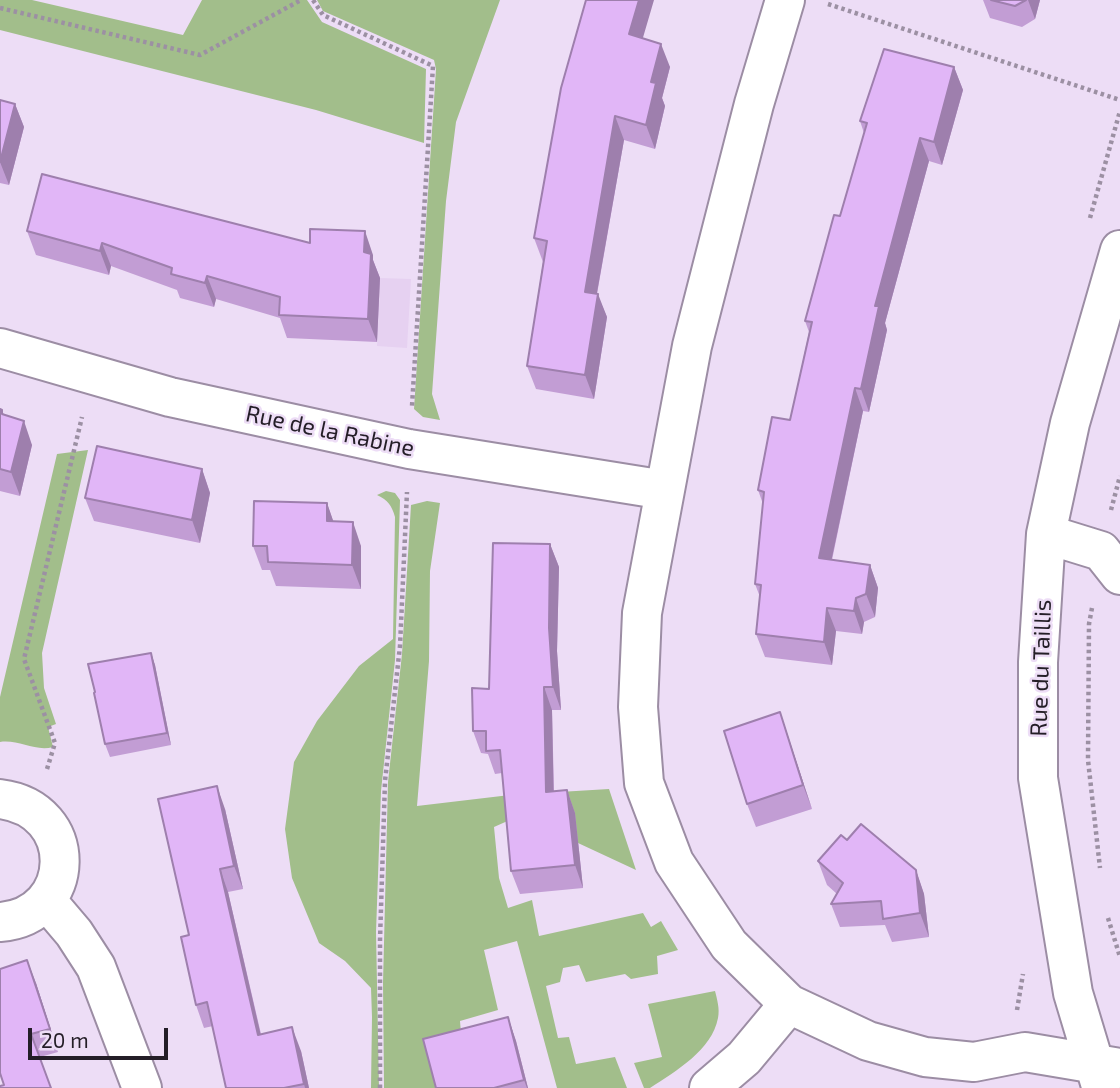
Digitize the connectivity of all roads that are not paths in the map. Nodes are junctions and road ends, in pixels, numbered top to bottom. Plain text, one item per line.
1 (785, 0) edge
2 (1120, 250) edge
3 (0, 348) edge
4 (665, 490) junction
5 (1046, 534) junction
6 (1111, 563) edge
7 (17, 804) edge
8 (46, 900) junction
9 (0, 922) edge
10 (789, 1004) junction
11 (1105, 1074) edge
12 (142, 1088) edge
13 (709, 1088) edge

1 - 4 street
2 - 5 street, Rue du Taillis
3 - 4 street, Rue de la Rabine
4 - 10 street
5 - 6 street
5 - 11 street, Rue du Taillis
7 - 8 street
8 - 9 street
8 - 12 street
10 - 11 street
10 - 13 street

